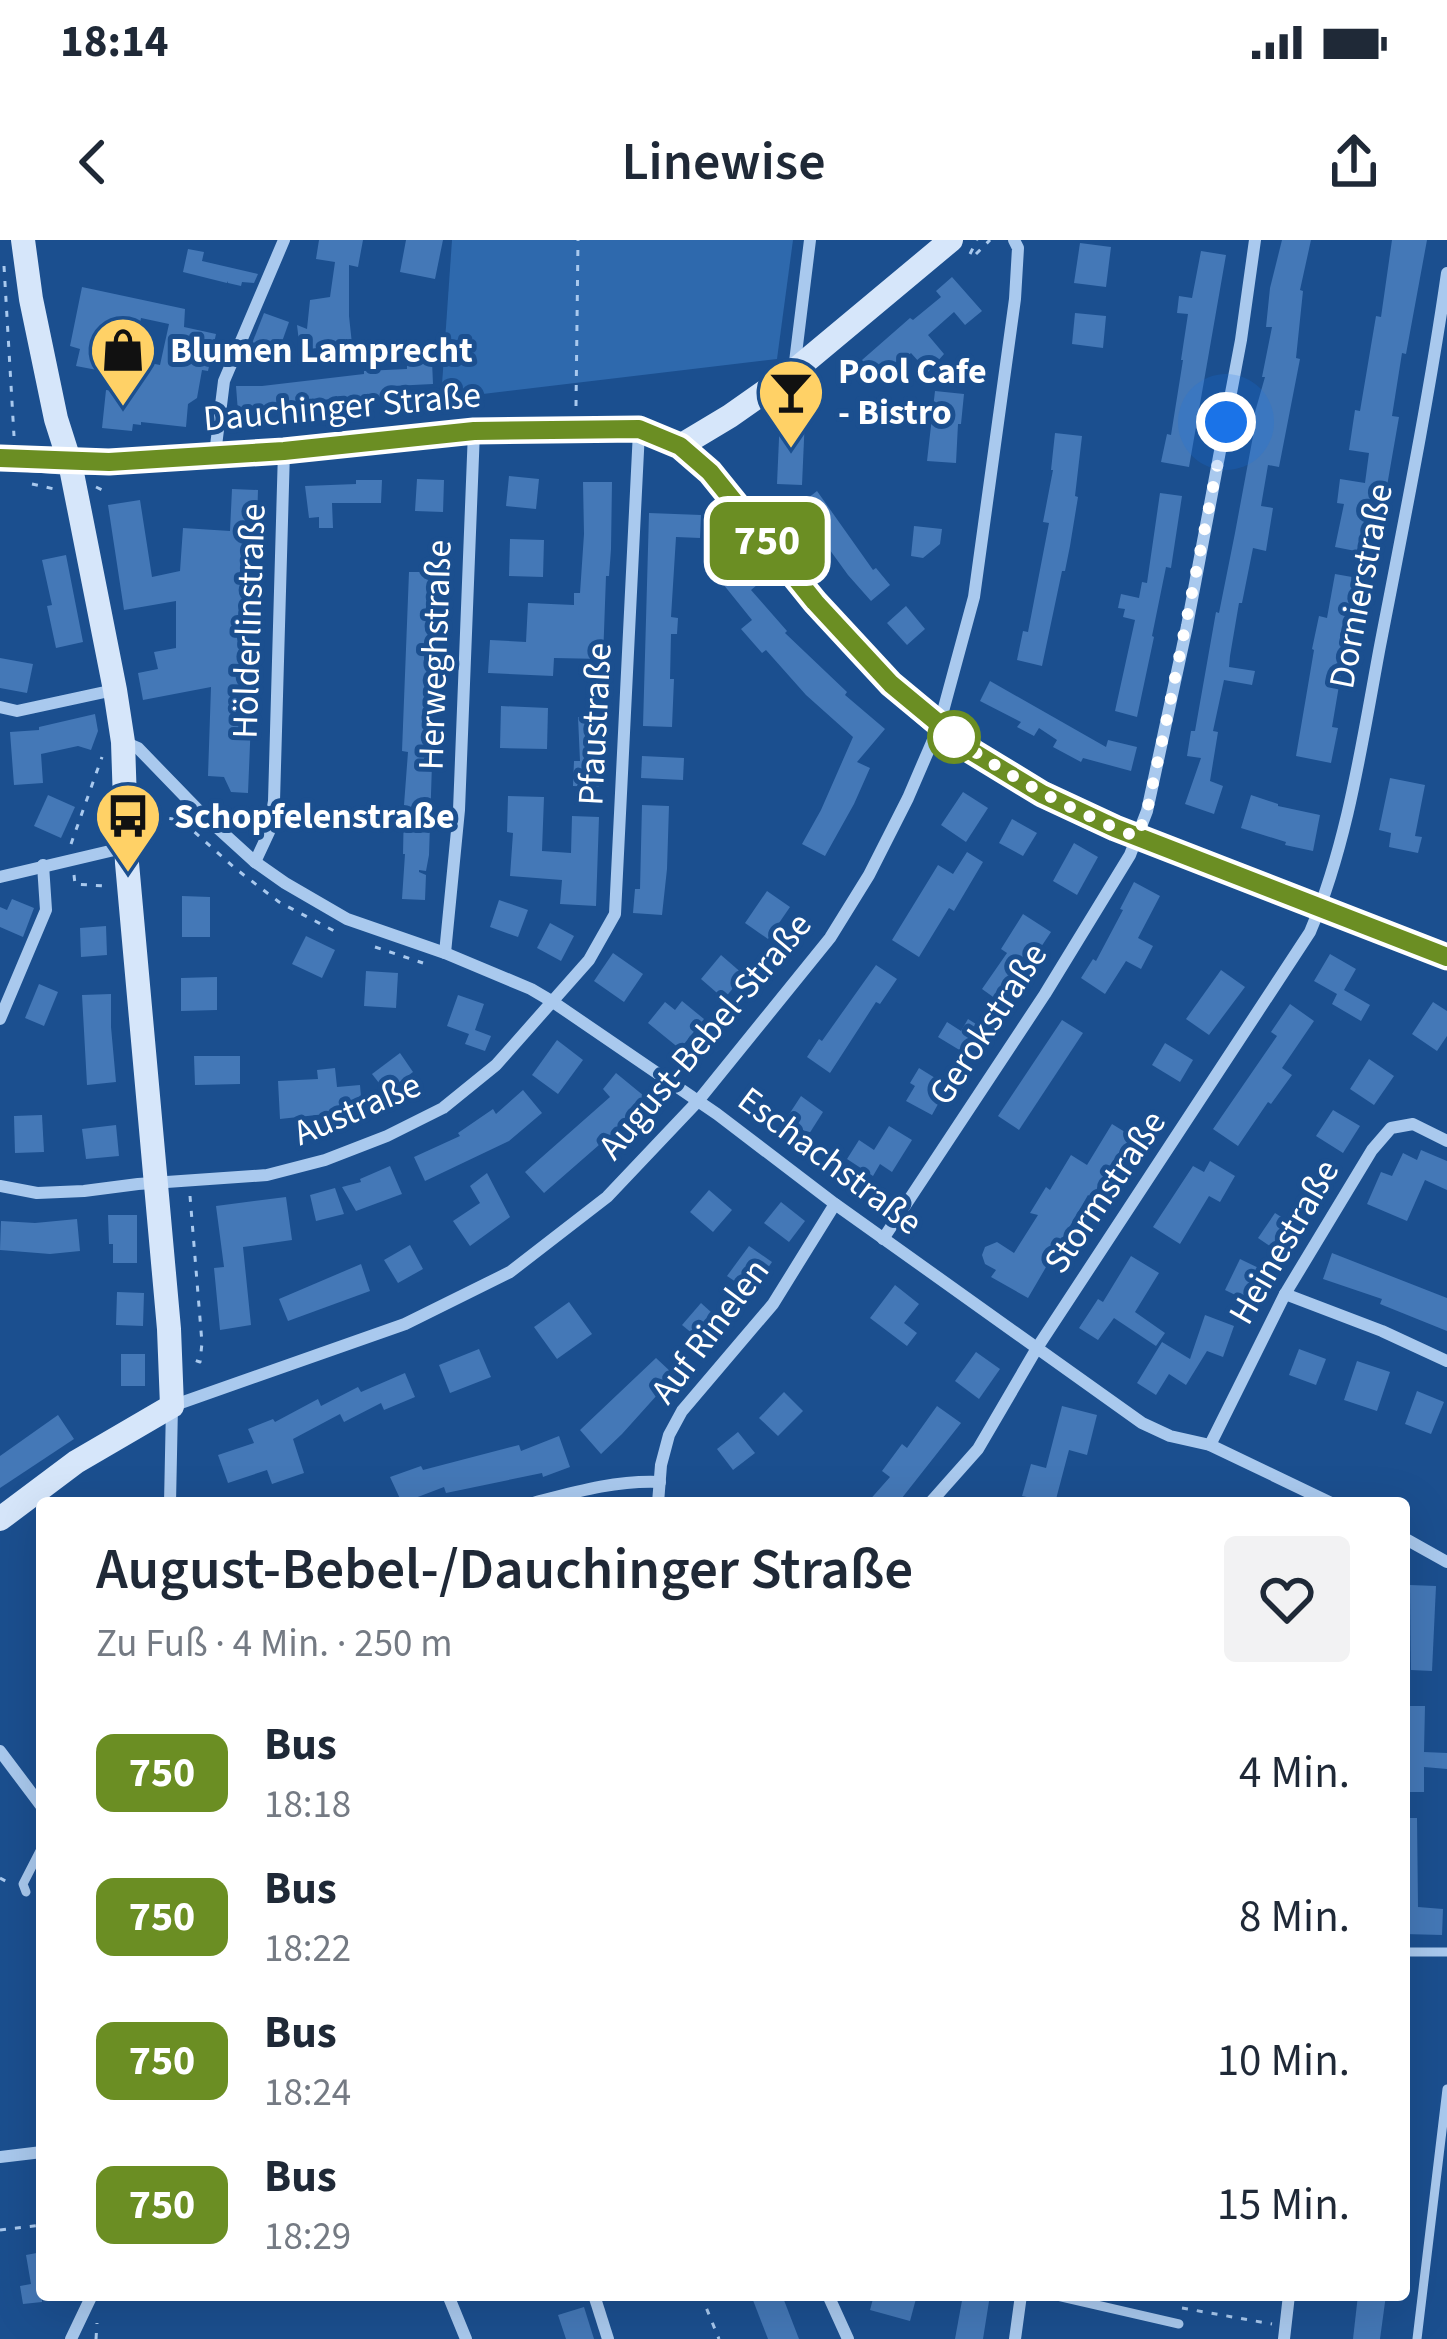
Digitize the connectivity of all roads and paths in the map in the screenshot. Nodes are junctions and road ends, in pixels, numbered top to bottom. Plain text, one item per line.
1 (23, 240) edge
2 (284, 240) edge
3 (578, 240) edge
4 (810, 240) edge
5 (977, 240) edge
6 (990, 240) edge
7 (1014, 240) edge
8 (1255, 240) edge
9 (966, 249) edge
10 (3, 263) dead end
11 (1447, 273) edge
12 (794, 371) junction
13 (576, 411) dead end
14 (639, 429) junction
15 (474, 431) junction
16 (680, 446) junction
17 (7, 451) edge
18 (284, 451) junction
19 (214, 454) junction
20 (70, 463) junction
21 (32, 484) dead end
22 (55, 489) dead end
23 (115, 689) junction
24 (0, 707) edge
25 (939, 726) junction
26 (123, 742) junction
27 (101, 758) dead end
28 (1137, 837) junction
29 (70, 844) dead end
30 (135, 847) junction
31 (255, 862) junction
32 (43, 865) junction
33 (73, 868) dead end
34 (0, 877) edge
35 (112, 887) dead end
36 (1321, 907) junction
37 (337, 932) dead end
38 (376, 947) dead end
39 (445, 953) junction
40 (1447, 957) edge
41 (434, 966) dead end
42 (553, 1002) junction
43 (0, 1019) edge
44 (653, 1087) dead end
45 (698, 1101) junction
46 (656, 1114) dead end
47 (1447, 1141) edge
48 (156, 1183) junction
49 (0, 1186) edge
50 (199, 1189) dead end
51 (835, 1204) junction
52 (883, 1239) junction
53 (1285, 1294) junction
54 (1037, 1348) junction
55 (184, 1356) dead end
56 (1447, 1361) edge
57 (200, 1362) junction
58 (200, 1373) dead end
59 (172, 1406) junction
60 (1210, 1445) junction
61 (660, 1482) junction
62 (170, 1497) edge
63 (556, 1497) edge
64 (659, 1497) edge
65 (935, 1497) edge
66 (1318, 1497) edge
67 (0, 1519) edge
68 (1410, 1541) edge
69 (1447, 1562) edge
70 (0, 1751) edge
71 (36, 1799) edge
72 (36, 1858) edge
73 (26, 1892) dead end
74 (1410, 1952) edge
75 (1447, 1952) edge
76 (1447, 2089) edge
77 (36, 2153) edge
78 (0, 2157) edge
79 (36, 2226) edge
80 (0, 2230) edge
81 (89, 2301) edge
82 (450, 2301) edge
83 (596, 2301) edge
84 (703, 2301) edge
85 (831, 2301) edge
86 (1020, 2301) edge
87 (1079, 2301) edge
88 (1182, 2301) edge
89 (1288, 2301) edge
90 (1182, 2307) junction
91 (1179, 2324) joint
92 (1285, 2333) edge
93 (71, 2339) edge
94 (466, 2339) edge
95 (608, 2339) edge
96 (719, 2339) edge
97 (848, 2339) edge
98 (1015, 2339) edge
99 (1417, 2339) edge

1 - 20 street
2 - 19 street
3 - 13 path
4 - 12 street
5 - 9 path
6 - 9 path
7 - 25 street, August-Bebel-Straße
8 - 28 street, Gerokstraße
9 - 12 street
10 - 17 path
11 - 36 street, Dornierstraße
12 - 16 street
14 - 15 street, Dauchinger Straße
14 - 16 street, Dauchinger Straße
14 - 42 street, Pfaustraße
15 - 18 street, Dauchinger Straße
15 - 39 street, Herweghstraße
16 - 25 street, Dauchinger Straße
17 - 20 street, Dauchinger Straße
18 - 19 street, Dauchinger Straße
18 - 31 street, Hölderlinstraße
19 - 20 street, Dauchinger Straße
20 - 23 street
21 - 22 path
23 - 24 street
23 - 26 street
25 - 28 street, Dauchinger Straße
25 - 45 street, August-Bebel-Straße
26 - 30 street
26 - 31 street, Eschachstraße
27 - 29 path
28 - 36 street, Dauchinger Straße
28 - 52 street, Gerokstraße
30 - 32 street
30 - 37 path
30 - 48 street
31 - 39 street, Eschachstraße
32 - 34 street
32 - 43 street
33 - 35 path
36 - 40 street, Dauchinger Straße
36 - 54 street, Stormstraße
38 - 41 path
39 - 42 street, Eschachstraße
42 - 45 street, Eschachstraße
42 - 48 street, Austraße
44 - 46 path
45 - 51 street, Eschachstraße
45 - 59 street, August-Bebel-Straße
47 - 53 street, Heinestraße
48 - 49 street, Austraße
48 - 59 street
50 - 57 path
51 - 52 street, Eschachstraße
51 - 61 street, Auf Rinelen
52 - 54 street, Eschachstraße
53 - 56 street
53 - 60 street, Heinestraße
54 - 60 street, Eschachstraße
54 - 65 street, Stormstraße
55 - 57 path
57 - 58 path
59 - 62 street
59 - 67 street
60 - 66 street, Eschachstraße
61 - 63 street
61 - 64 street, Auf Rinelen
68 - 69 street
70 - 71 street
72 - 73 lane
74 - 75 lane
76 - 99 lane
77 - 78 street
79 - 80 path
81 - 93 street
82 - 94 street
83 - 95 street
84 - 96 path
85 - 97 street
86 - 98 street
87 - 91 lane
88 - 90 path
89 - 92 street
90 - 91 path
90 - 92 path

